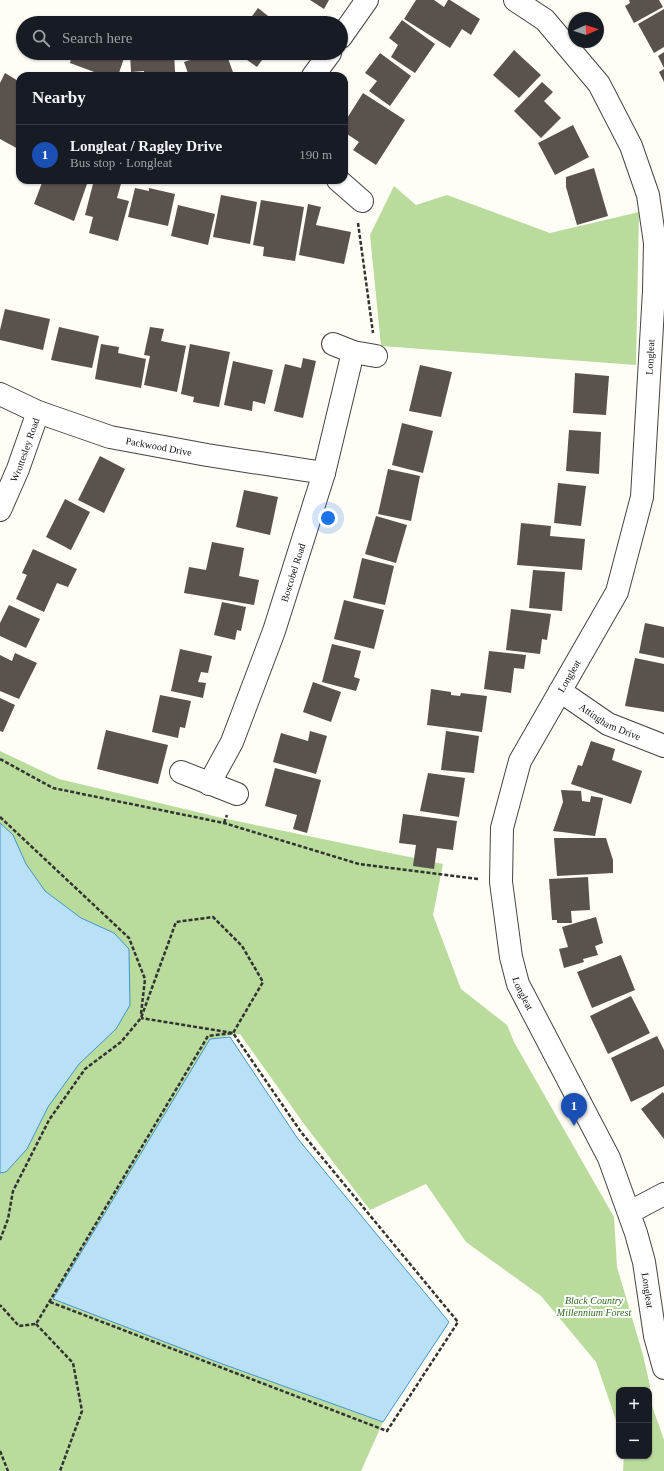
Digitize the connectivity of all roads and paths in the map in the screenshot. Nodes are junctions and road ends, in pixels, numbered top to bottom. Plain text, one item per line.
1 (367, 0) edge
2 (515, 0) edge
3 (348, 27) edge
4 (325, 60) edge
5 (316, 72) edge
6 (343, 184) edge
7 (364, 201) joint
8 (333, 344) dead end
9 (353, 352) junction
10 (376, 356) joint
11 (0, 394) edge
12 (38, 412) junction
13 (324, 473) junction
14 (0, 510) edge
15 (560, 691) junction
16 (664, 746) edge
17 (0, 759) edge
18 (181, 772) dead end
19 (209, 784) junction
20 (237, 794) dead end
21 (0, 817) edge
22 (501, 882) junction
23 (141, 1018) junction
24 (233, 1033) junction
25 (664, 1194) edge
26 (630, 1212) junction
27 (0, 1240) edge
28 (50, 1302) junction
29 (0, 1305) edge
30 (36, 1324) junction
31 (664, 1368) edge
32 (0, 1451) edge
33 (8, 1471) edge
34 (60, 1471) edge

1 - 3 street
2 - 15 street, Longleat
4 - 5 street
6 - 7 street
7 - 10 path
8 - 9 street
9 - 10 street
9 - 13 street, Boscobel Road
11 - 12 street, Packwood Drive
12 - 13 street, Packwood Drive
12 - 14 street, Wrottesley Road
13 - 19 street, Boscobel Road
15 - 16 street, Attingham Drive
15 - 22 street, Longleat
17 - 22 path
18 - 19 street
19 - 20 street
21 - 23 path
22 - 26 street, Longleat
23 - 24 path
23 - 24 path
23 - 27 path
24 - 28 path
24 - 28 path
25 - 26 street
26 - 31 street, Longleat
28 - 30 path
29 - 30 path
30 - 34 path
32 - 33 path

